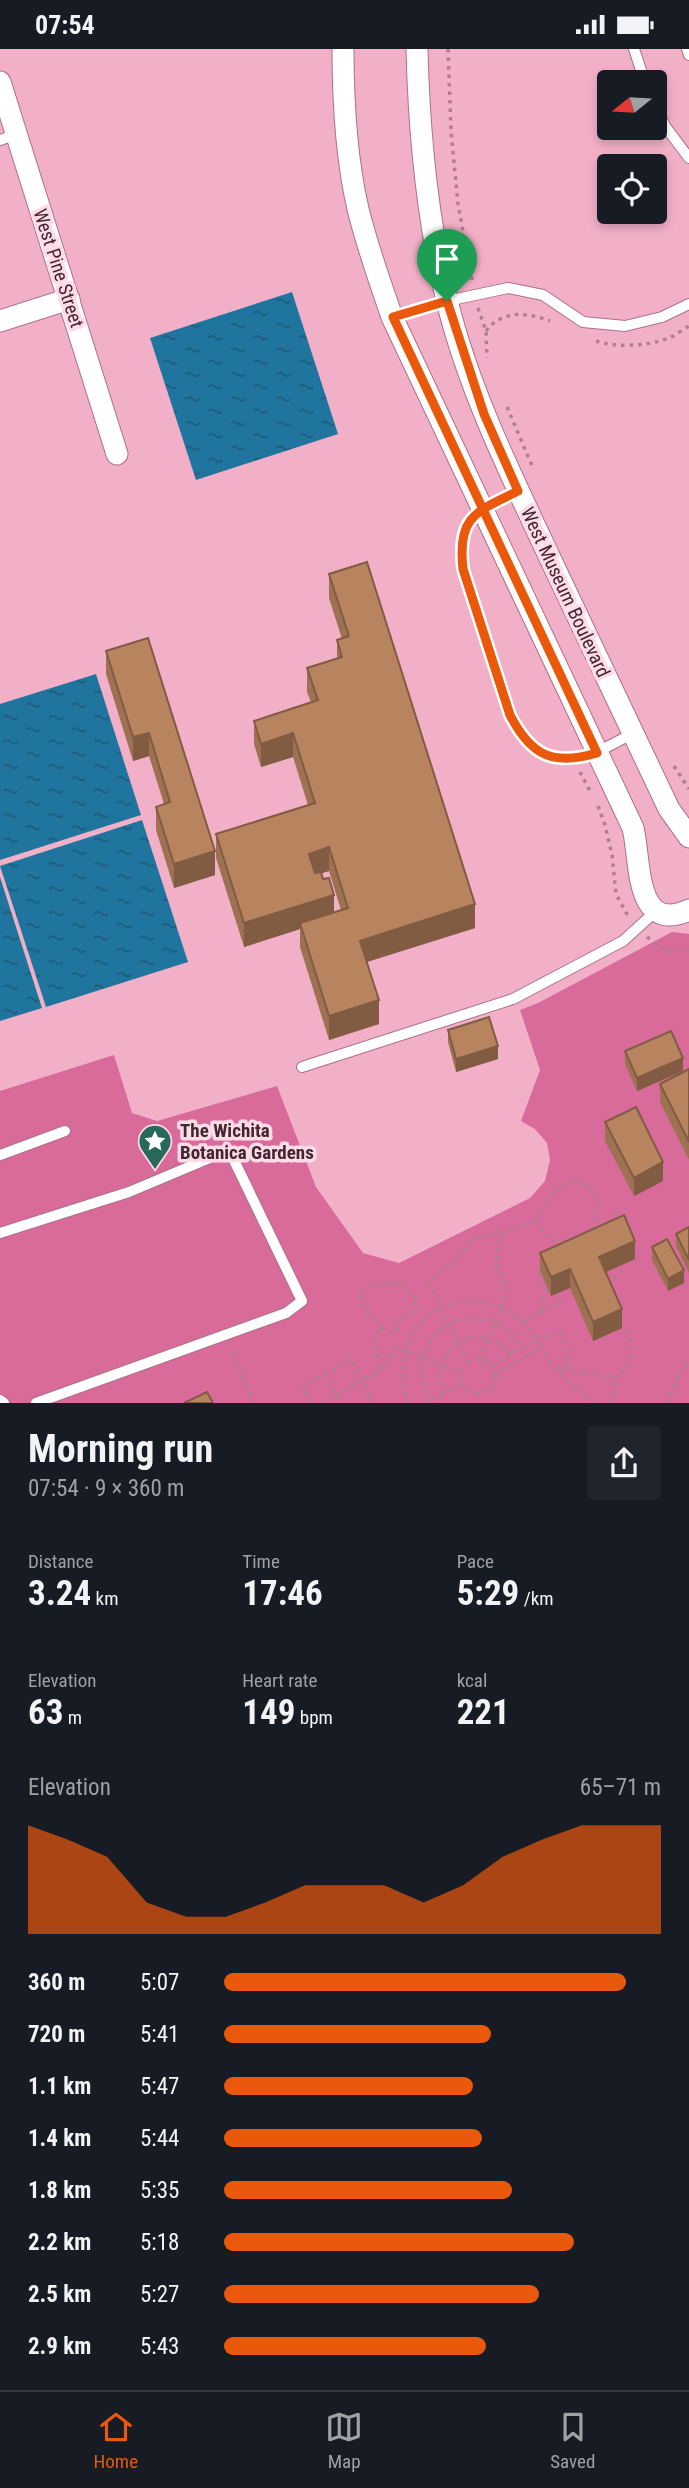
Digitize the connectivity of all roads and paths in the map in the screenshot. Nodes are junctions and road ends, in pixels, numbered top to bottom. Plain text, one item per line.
1 (342, 49) edge
2 (417, 49) edge
3 (448, 49) edge
4 (634, 49) edge
5 (687, 49) edge
6 (689, 55) edge
7 (641, 70) edge
8 (0, 82) edge
9 (667, 130) edge
10 (8, 137) edge
11 (689, 158) edge
12 (474, 295) junction
13 (69, 299) junction
14 (447, 301) junction
15 (689, 304) edge
16 (393, 317) junction
17 (0, 321) edge
18 (487, 362) dead end
19 (502, 397) dead end
20 (117, 454) dead end
21 (534, 469) dead end
22 (518, 491) junction
23 (483, 509) junction
24 (633, 733) junction
25 (597, 753) junction
26 (671, 762) dead end
27 (689, 789) edge
28 (689, 837) edge
29 (656, 911) junction
30 (687, 914) edge
31 (302, 1067) dead end
32 (65, 1131) dead end
33 (0, 1155) edge
34 (617, 1206) dead end
35 (536, 1221) junction
36 (611, 1229) edge
37 (594, 1232) edge
38 (0, 1233) edge
39 (501, 1233) junction
40 (572, 1243) edge
41 (624, 1261) edge
42 (547, 1266) edge
43 (604, 1284) edge
44 (566, 1299) dead end
45 (441, 1307) junction
46 (502, 1307) junction
47 (540, 1312) junction
48 (495, 1322) junction
49 (524, 1322) junction
50 (449, 1323) junction
51 (628, 1326) dead end
52 (379, 1327) junction
53 (489, 1338) junction
54 (536, 1339) junction
55 (458, 1341) junction
56 (542, 1347) junction
57 (523, 1348) junction
58 (406, 1352) junction
59 (233, 1353) dead end
60 (511, 1354) junction
61 (424, 1359) junction
62 (481, 1359) junction
63 (468, 1361) junction
64 (689, 1362) edge
65 (440, 1365) junction
66 (492, 1366) junction
67 (559, 1369) junction
68 (380, 1370) junction
69 (461, 1373) junction
70 (325, 1374) junction
71 (495, 1374) junction
72 (615, 1378) junction
73 (362, 1380) junction
74 (462, 1384) junction
75 (443, 1394) junction
76 (335, 1395) junction
77 (428, 1402) edge
78 (36, 1403) edge
79 (254, 1403) edge
80 (310, 1403) edge
81 (321, 1403) edge
82 (341, 1403) edge
83 (373, 1403) edge
84 (409, 1403) edge
85 (594, 1403) edge
86 (612, 1403) edge
87 (667, 1403) edge

1 - 16 street, West Museum Boulevard
2 - 14 street, West Museum Boulevard
3 - 12 path
4 - 7 lane
5 - 6 lane
8 - 10 street, West Pine Street
9 - 11 lane
10 - 13 street, West Pine Street
12 - 14 lane
12 - 15 lane
12 - 18 path
13 - 17 street
13 - 20 street, West Pine Street
14 - 16 lane
14 - 22 street, West Museum Boulevard
16 - 23 street, West Museum Boulevard
19 - 21 path
22 - 23 lane
22 - 24 street, West Museum Boulevard
23 - 25 street, West Museum Boulevard
23 - 25 lane
24 - 25 lane
24 - 28 street, West Museum Boulevard
25 - 29 street, West Museum Boulevard
26 - 27 path
29 - 30 street
29 - 31 lane
32 - 33 lane
34 - 36 path
35 - 37 path
35 - 39 path
35 - 40 path
38 - 78 lane
39 - 45 path
39 - 46 path
41 - 43 path
42 - 47 path
44 - 47 path
45 - 46 path
45 - 50 path
45 - 58 path
46 - 48 path
46 - 49 path
47 - 49 path
48 - 50 path
48 - 53 path
48 - 57 path
49 - 54 path
50 - 55 path
50 - 61 path
51 - 72 path
52 - 52 path
52 - 68 path
53 - 55 path
53 - 60 path
53 - 62 path
54 - 56 path
54 - 57 path
54 - 67 path
55 - 63 path
55 - 65 path
56 - 67 path
56 - 71 path
57 - 60 path
58 - 61 path
58 - 68 path
58 - 84 path
59 - 79 path
60 - 66 path
61 - 65 path
61 - 77 path
62 - 63 path
62 - 66 path
63 - 69 path
64 - 87 path
65 - 69 path
65 - 75 path
66 - 71 path
67 - 72 path
67 - 85 path
68 - 73 path
69 - 74 path
70 - 73 path
70 - 76 path
70 - 80 path
71 - 74 path
72 - 86 path
73 - 76 path
73 - 83 path
74 - 75 path
75 - 77 path
76 - 81 path
76 - 82 path

